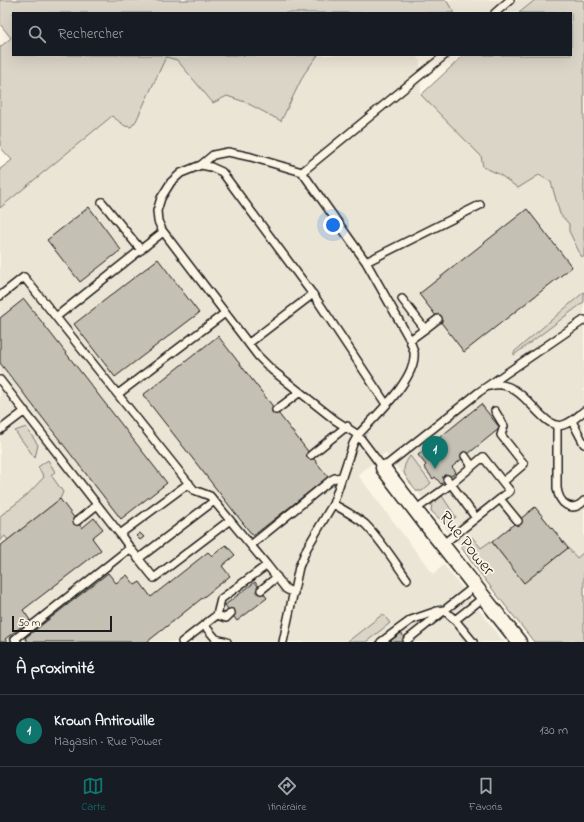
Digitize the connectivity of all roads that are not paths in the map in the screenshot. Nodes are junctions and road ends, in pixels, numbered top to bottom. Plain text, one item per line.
1 (510, 0) edge
2 (496, 12) edge
3 (444, 56) edge
4 (201, 165) junction
5 (302, 172) junction
6 (102, 202) dead end
7 (480, 205) dead end
8 (163, 232) junction
9 (141, 250) junction
10 (366, 262) junction
11 (313, 294) junction
12 (0, 296) edge
13 (402, 299) dead end
14 (225, 313) junction
15 (56, 317) junction
16 (438, 319) dead end
17 (584, 320) edge
18 (426, 329) junction
19 (410, 340) junction
20 (249, 343) junction
21 (0, 380) edge
22 (488, 386) junction
23 (300, 392) junction
24 (118, 394) junction
25 (386, 404) junction
26 (276, 410) dead end
27 (25, 411) junction
28 (495, 411) dead end
29 (584, 411) edge
30 (572, 421) junction
31 (557, 425) junction
32 (347, 426) junction
33 (0, 430) edge
34 (358, 435) junction
35 (584, 444) edge
36 (311, 455) dead end
37 (465, 456) dead end
38 (472, 466) junction
39 (383, 468) junction
40 (342, 477) junction
41 (449, 482) junction
42 (502, 482) junction
43 (188, 483) junction
44 (500, 499) junction
45 (214, 501) junction
46 (584, 501) edge
47 (333, 504) junction
48 (96, 505) junction
49 (415, 510) junction
50 (476, 518) junction
51 (230, 520) junction
52 (77, 521) dead end
53 (518, 521) dead end
54 (120, 534) junction
55 (251, 545) junction
56 (442, 545) junction
57 (130, 548) junction
58 (138, 559) junction
59 (267, 565) junction
60 (277, 577) junction
61 (407, 579) dead end
62 (261, 590) dead end
63 (479, 591) junction
64 (294, 593) junction
65 (444, 610) junction
66 (231, 613) dead end
67 (217, 615) junction
68 (455, 620) junction
69 (204, 625) junction
70 (407, 640) dead end
71 (17, 642) edge
72 (182, 642) edge
73 (227, 642) edge
74 (283, 642) edge
75 (381, 642) edge
76 (473, 642) edge
77 (519, 642) edge

1 - 2 lane
3 - 5 lane
4 - 5 lane
4 - 8 lane
4 - 11 lane
5 - 10 lane
6 - 9 lane
7 - 10 lane
8 - 9 lane
8 - 14 lane
9 - 15 lane
10 - 19 lane
11 - 20 lane
11 - 25 lane
12 - 15 lane
13 - 18 lane
14 - 20 lane
14 - 24 lane
15 - 24 lane
16 - 18 lane
17 - 22 lane
18 - 19 lane
19 - 25 lane
20 - 23 lane
21 - 27 lane
22 - 31 lane
22 - 39 lane
23 - 26 lane
23 - 32 lane
24 - 43 lane
25 - 34 lane
27 - 33 lane
27 - 48 lane
28 - 42 lane
29 - 30 lane
30 - 31 lane
30 - 35 lane
31 - 46 lane
32 - 34 lane
32 - 36 lane
34 - 39 lane
34 - 40 lane
37 - 38 lane
38 - 41 lane
38 - 42 lane
39 - 49 street, Rue Power
40 - 47 lane
40 - 55 lane
41 - 49 lane
41 - 50 lane
42 - 44 lane
43 - 45 lane
43 - 54 lane
44 - 50 lane
44 - 53 lane
45 - 51 lane
45 - 58 lane
47 - 61 lane
47 - 64 lane
48 - 52 lane
48 - 54 lane
49 - 56 street, Rue Power
50 - 56 lane
51 - 55 lane
51 - 58 lane
54 - 57 lane
55 - 59 lane
56 - 63 street, Rue Power
57 - 58 lane
57 - 71 lane
59 - 60 lane
59 - 67 lane
60 - 62 lane
60 - 64 lane
63 - 65 lane
63 - 68 lane
63 - 77 street, Rue Power
64 - 74 lane
65 - 68 lane
65 - 70 lane
65 - 75 lane
66 - 67 lane
67 - 69 lane
68 - 76 lane
69 - 72 lane
69 - 73 lane

